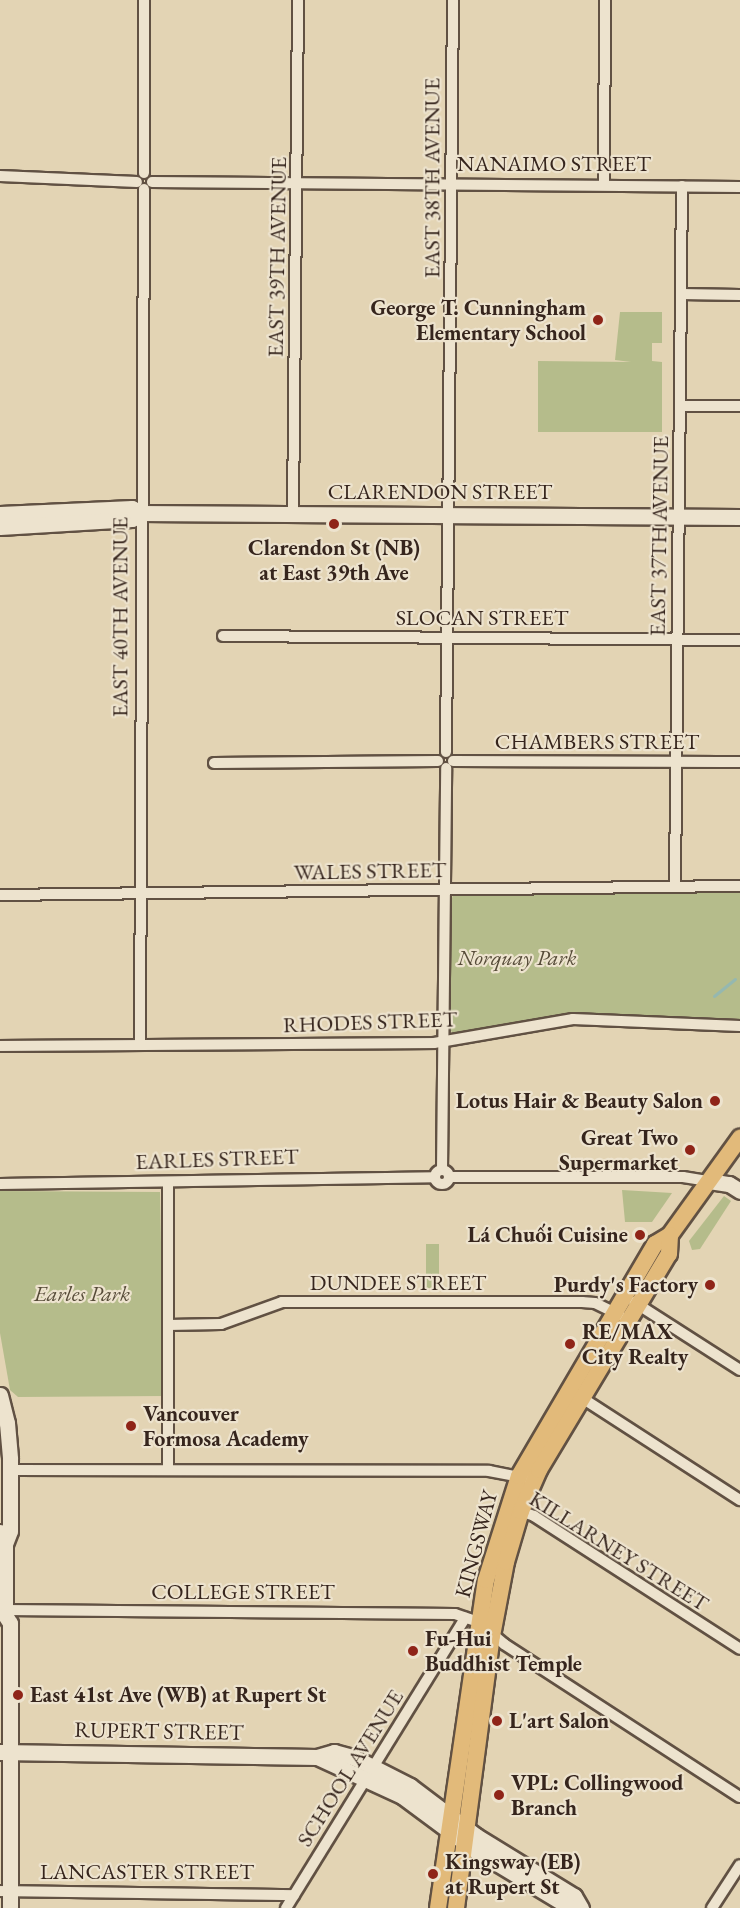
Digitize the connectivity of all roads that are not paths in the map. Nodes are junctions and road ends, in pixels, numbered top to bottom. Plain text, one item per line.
1 (144, 0) edge
2 (298, 0) edge
3 (453, 0) edge
4 (605, 0) edge
5 (0, 176) edge
6 (144, 181) junction
7 (297, 182) junction
8 (450, 183) junction
9 (604, 184) junction
10 (682, 186) junction
11 (740, 187) edge
12 (681, 294) junction
13 (740, 295) edge
14 (680, 406) junction
15 (740, 406) edge
16 (141, 513) junction
17 (0, 514) edge
18 (293, 514) junction
19 (448, 515) junction
20 (678, 516) junction
21 (740, 517) edge
22 (0, 527) edge
23 (223, 636) dead end
24 (447, 637) junction
25 (677, 639) junction
26 (740, 640) edge
27 (446, 760) junction
28 (676, 762) junction
29 (740, 762) edge
30 (214, 763) dead end
31 (740, 885) edge
32 (675, 886) junction
33 (444, 889) junction
34 (139, 893) junction
35 (0, 895) edge
36 (740, 1026) edge
37 (443, 1042) junction
38 (140, 1045) junction
39 (0, 1046) edge
40 (740, 1138) edge
41 (442, 1175) junction
42 (709, 1181) junction
43 (168, 1183) junction
44 (0, 1184) edge
45 (740, 1191) edge
46 (631, 1300) junction
47 (621, 1316) junction
48 (168, 1325) junction
49 (740, 1370) edge
50 (575, 1394) junction
51 (0, 1395) edge
52 (1, 1417) edge
53 (10, 1470) junction
54 (168, 1470) junction
55 (526, 1479) junction
56 (740, 1500) edge
57 (514, 1509) junction
58 (2, 1538) edge
59 (4, 1615) edge
60 (471, 1619) junction
61 (492, 1636) junction
62 (740, 1649) edge
63 (5, 1752) edge
64 (371, 1771) junction
65 (740, 1797) edge
66 (449, 1822) junction
67 (465, 1835) junction
68 (740, 1865) edge
69 (5, 1891) edge
70 (294, 1895) junction
71 (9, 1908) edge
72 (286, 1908) edge
73 (438, 1908) edge
74 (456, 1908) edge
75 (572, 1908) edge
76 (581, 1908) edge
77 (712, 1908) edge

1 - 6 street, EAST 40TH AVENUE
2 - 7 street, EAST 39TH AVENUE
3 - 8 street, EAST 38TH AVENUE
4 - 9 street
5 - 6 street, NANAIMO STREET
6 - 7 street, NANAIMO STREET
6 - 16 street, EAST 40TH AVENUE
7 - 8 street, NANAIMO STREET
7 - 18 street, EAST 39TH AVENUE
8 - 9 street, NANAIMO STREET
8 - 19 street, EAST 38TH AVENUE
9 - 10 street, NANAIMO STREET
10 - 11 street, NANAIMO STREET
10 - 12 street, EAST 37TH AVENUE
12 - 13 street
12 - 14 street, EAST 37TH AVENUE
14 - 15 street
14 - 20 street, EAST 37TH AVENUE
16 - 17 street, CLARENDON STREET
16 - 18 street, CLARENDON STREET
16 - 22 street, CLARENDON STREET
16 - 34 street, EAST 40TH AVENUE
18 - 19 street, CLARENDON STREET
19 - 20 street, CLARENDON STREET
19 - 24 street, EAST 38TH AVENUE
20 - 21 street, CLARENDON STREET
20 - 25 street, EAST 37TH AVENUE
23 - 24 street, SLOCAN STREET
24 - 25 street, SLOCAN STREET
24 - 27 street, EAST 38TH AVENUE
25 - 26 street, SLOCAN STREET
25 - 28 street, EAST 37TH AVENUE
27 - 28 street, CHAMBERS STREET
27 - 30 street, CHAMBERS STREET
27 - 33 street, EAST 38TH AVENUE
28 - 29 street, CHAMBERS STREET
28 - 32 street, EAST 37TH AVENUE
31 - 32 street, WALES STREET
32 - 33 street, WALES STREET
33 - 34 street, WALES STREET
33 - 37 street, EAST 38TH AVENUE
34 - 35 street, WALES STREET
34 - 38 street, EAST 40TH AVENUE
36 - 37 street, RHODES STREET
37 - 38 street, RHODES STREET
37 - 41 street, EAST 38TH AVENUE
38 - 39 street, RHODES STREET
40 - 42 main road, KINGSWAY
41 - 42 street, EARLES STREET
41 - 43 street, EARLES STREET
42 - 45 street, EARLES STREET
42 - 46 main road, KINGSWAY
43 - 44 street, EARLES STREET
43 - 48 street
46 - 47 main road, KINGSWAY
46 - 49 street
47 - 48 street, DUNDEE STREET
47 - 50 main road, KINGSWAY
48 - 54 street
50 - 55 main road, KINGSWAY
50 - 56 street
51 - 52 street
52 - 53 street
53 - 54 street, KILLARNEY STREET
53 - 58 street
54 - 55 street, KILLARNEY STREET
55 - 57 main road, KINGSWAY
57 - 60 main road, KINGSWAY
57 - 61 main road, KINGSWAY
57 - 62 street, KILLARNEY STREET
58 - 59 street
59 - 60 street, COLLEGE STREET
59 - 63 street
60 - 61 street
60 - 64 street, SCHOOL AVENUE
60 - 66 main road, KINGSWAY
61 - 65 street
61 - 67 main road, KINGSWAY
63 - 64 street, RUPERT STREET
63 - 69 street
64 - 66 street, RUPERT STREET
64 - 70 street, SCHOOL AVENUE
66 - 67 street, RUPERT STREET
66 - 73 main road, KINGSWAY
67 - 74 main road, KINGSWAY
67 - 75 street, RUPERT STREET
67 - 76 street, RUPERT STREET
68 - 77 street
69 - 70 street, LANCASTER STREET
69 - 71 street
70 - 72 street, SCHOOL AVENUE
75 - 76 street, RUPERT STREET

